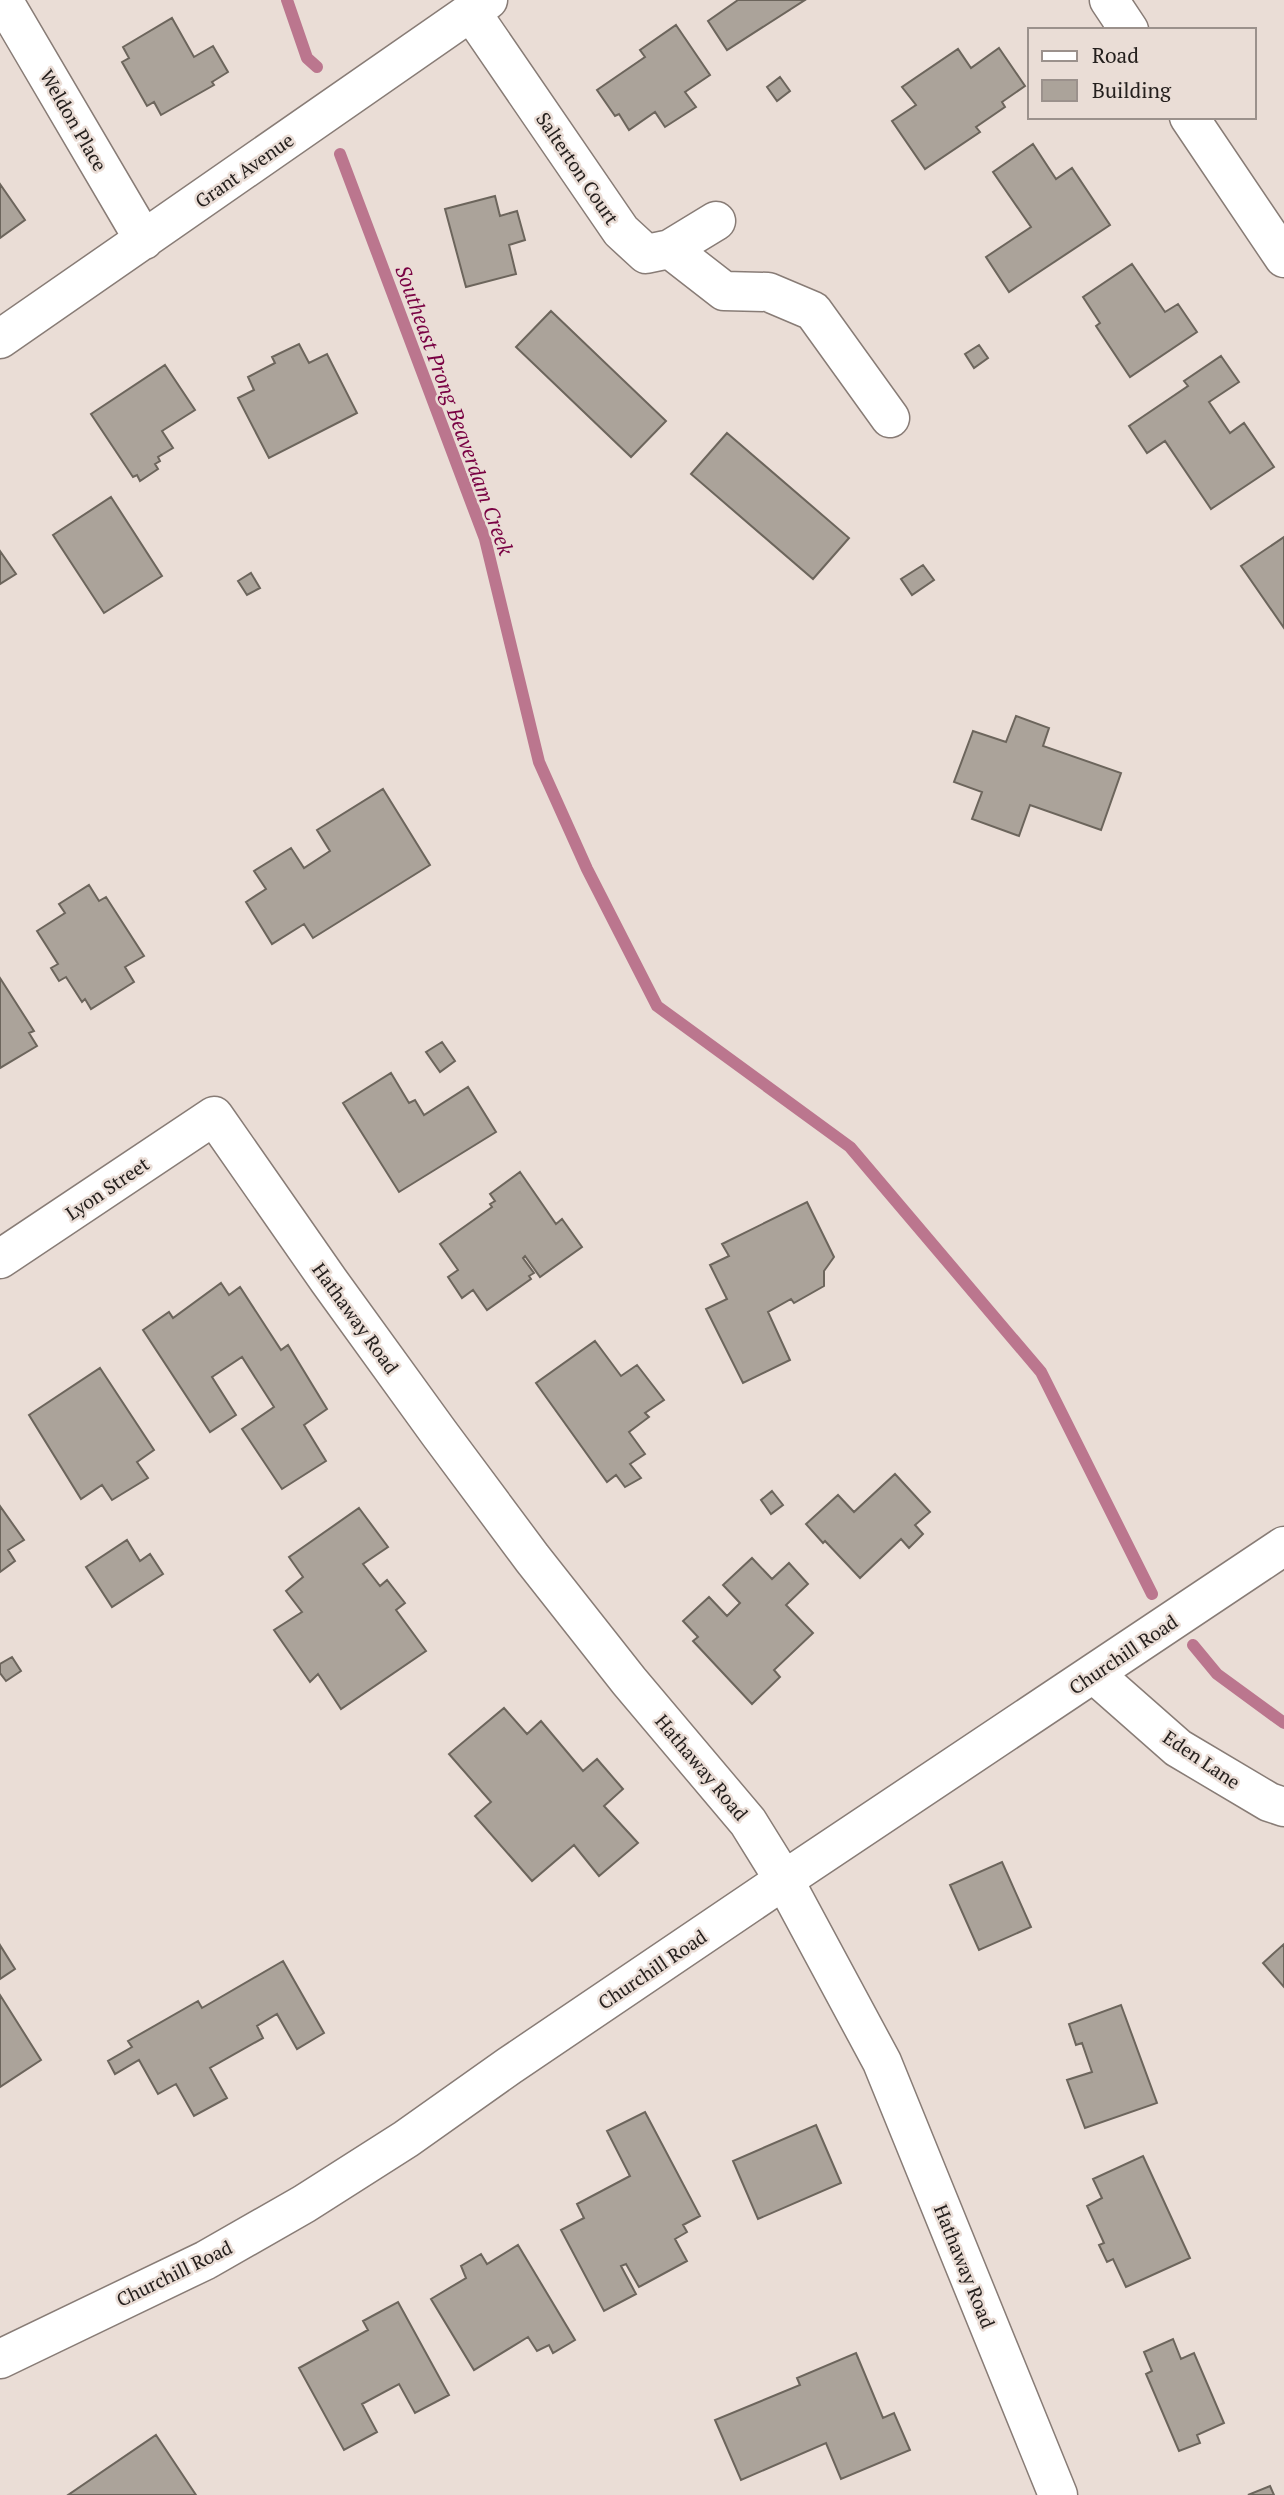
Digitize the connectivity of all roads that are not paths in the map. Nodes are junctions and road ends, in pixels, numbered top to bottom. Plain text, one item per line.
1 (4, 0) edge
2 (1109, 0) edge
3 (479, 6) edge
4 (1128, 28) edge
5 (1190, 119) edge
6 (716, 221) dead end
7 (144, 240) junction
8 (670, 249) junction
9 (1284, 258) edge
10 (0, 340) edge
11 (890, 418) dead end
12 (214, 1116) joint
13 (0, 1259) edge
14 (1284, 1546) edge
15 (1094, 1674) junction
16 (1284, 1807) edge
17 (784, 1880) junction
18 (0, 2358) edge
19 (1058, 2495) edge

1 - 7 street, Weldon Place
2 - 4 street
3 - 7 street, Grant Avenue
3 - 8 street, Salterton Court
5 - 9 street
6 - 8 street
7 - 10 street, Grant Avenue
8 - 11 street
12 - 13 street, Lyon Street
12 - 17 street, Hathaway Road
14 - 15 street, Churchill Road
15 - 16 street, Eden Lane
15 - 17 street, Churchill Road
17 - 18 street, Churchill Road
17 - 19 street, Hathaway Road

